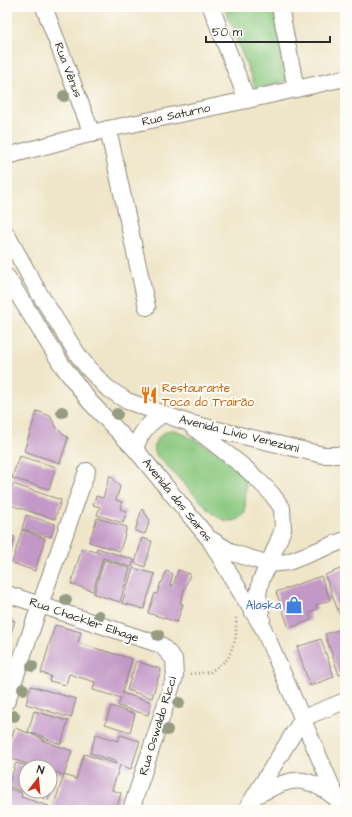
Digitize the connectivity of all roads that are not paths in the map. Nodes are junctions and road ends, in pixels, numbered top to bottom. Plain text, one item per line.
1 (44, 7) edge
2 (211, 7) edge
3 (280, 7) edge
4 (345, 78) edge
5 (296, 88) junction
6 (248, 100) junction
7 (108, 130) junction
8 (92, 134) junction
9 (7, 156) edge
10 (7, 236) edge
11 (7, 277) edge
12 (147, 307) dead end
13 (163, 414) junction
14 (189, 423) junction
15 (135, 449) junction
16 (345, 455) edge
17 (87, 471) dead end
18 (210, 540) junction
19 (345, 540) edge
20 (269, 564) junction
21 (7, 594) edge
22 (40, 605) junction
23 (263, 628) junction
24 (161, 645) joint
25 (345, 701) edge
26 (7, 702) edge
27 (303, 718) junction
28 (255, 796) junction
29 (339, 804) edge
30 (131, 810) edge
31 (246, 810) edge

1 - 8 street, Rua Vênus
2 - 6 street
3 - 5 street
4 - 5 street, Rua Saturno
5 - 6 street, Rua Saturno
6 - 7 street, Rua Saturno
7 - 8 street, Rua Saturno
7 - 12 street
8 - 9 street, Rua Saturno
10 - 13 street, Avenida Lívio Veneziani
11 - 15 street, Avenida das Sairas
13 - 14 street, Avenida Lívio Veneziani
13 - 15 street
14 - 16 street, Avenida Lívio Veneziani
14 - 20 street
15 - 18 street, Avenida das Sairas
17 - 22 street
18 - 20 street
18 - 23 street, Avenida das Sairas
19 - 20 street
20 - 23 street
21 - 22 street, Rua Chackler Elhage
22 - 24 street, Rua Chackler Elhage
22 - 26 street
23 - 27 street, Avenida das Sairas
24 - 30 street, Rua Oswaldo Ricci
25 - 27 street
27 - 28 street
27 - 29 street, Avenida das Sairas
28 - 29 street
28 - 31 street

